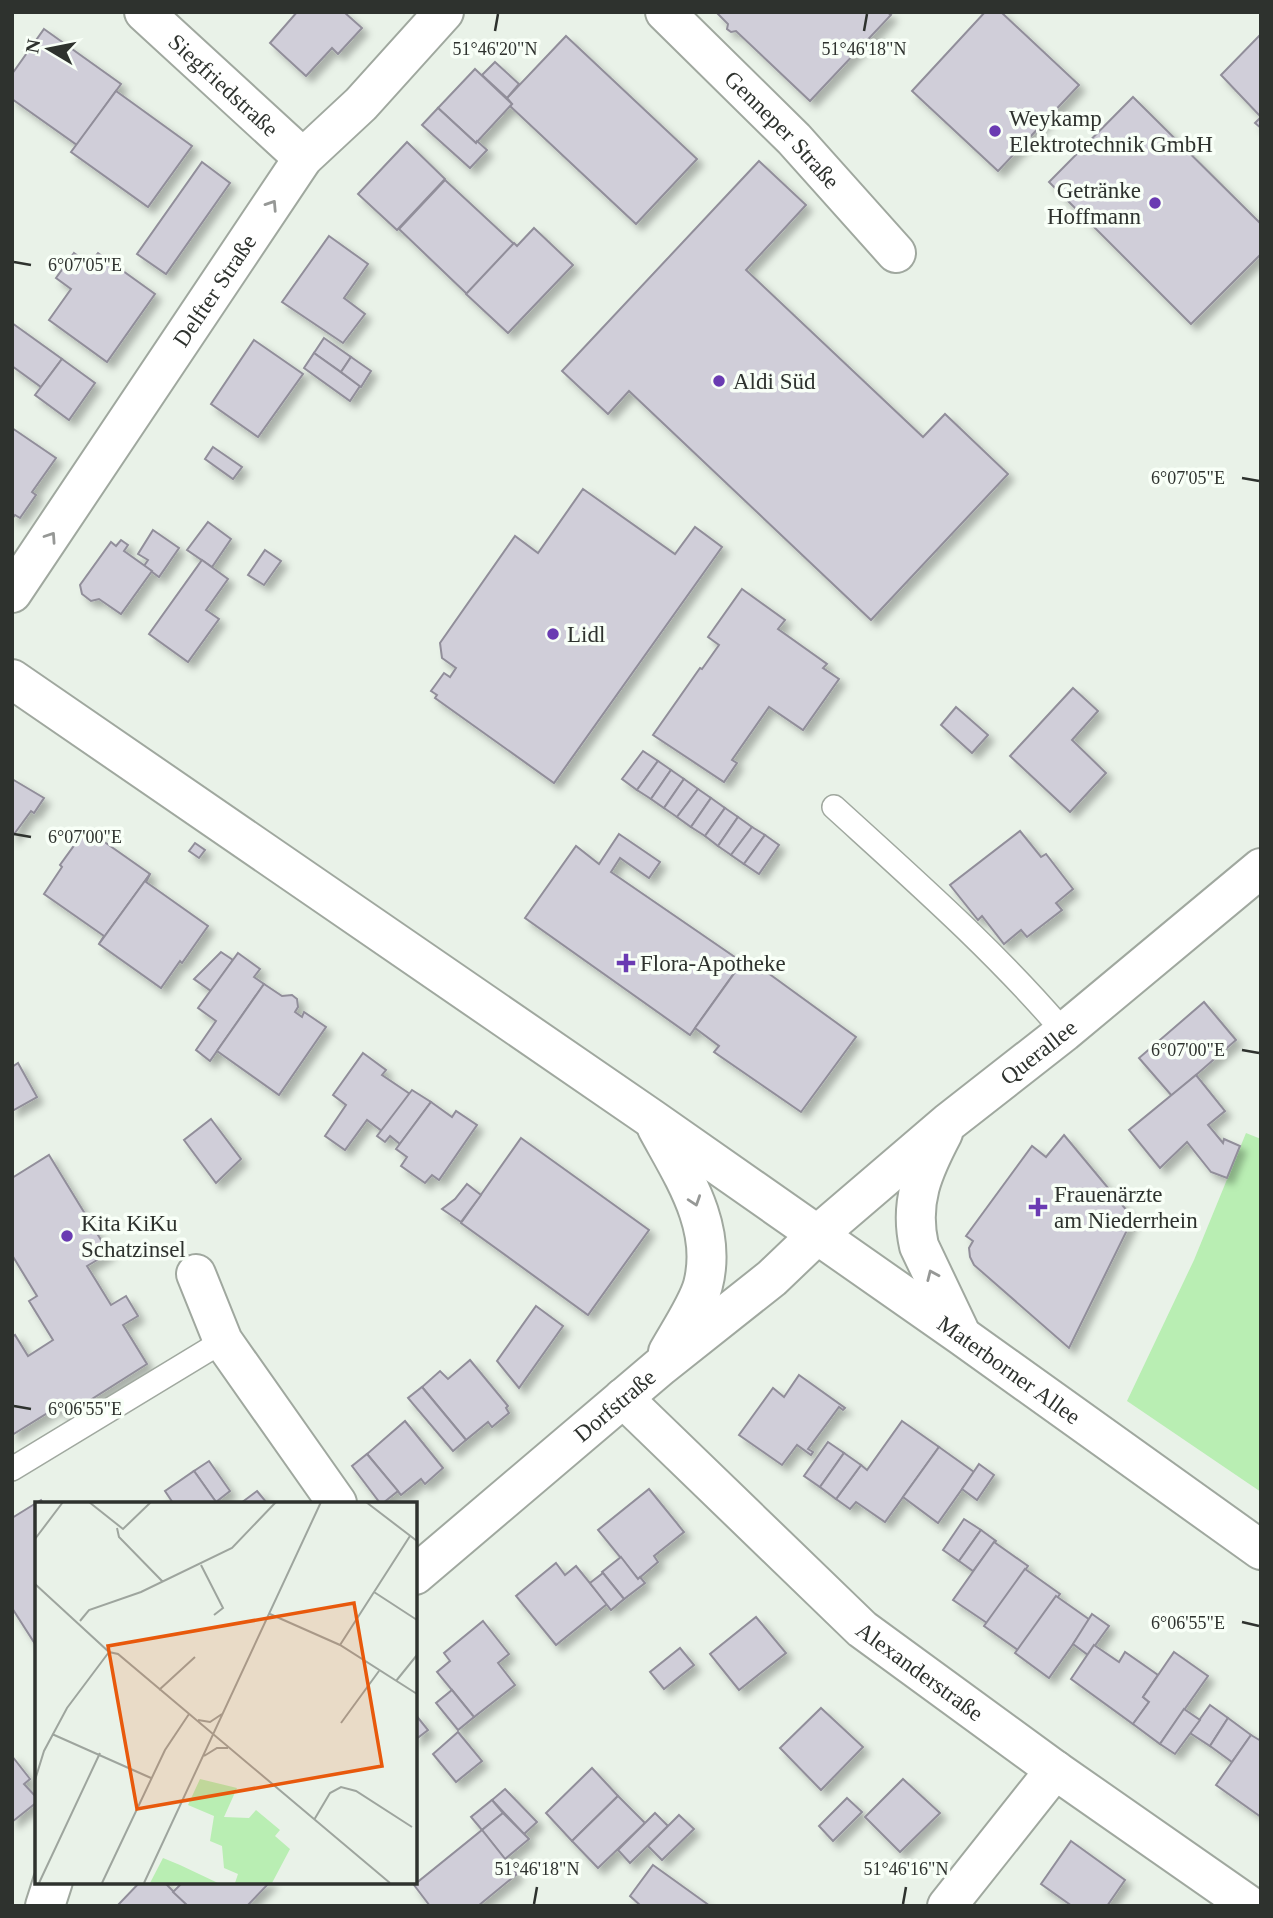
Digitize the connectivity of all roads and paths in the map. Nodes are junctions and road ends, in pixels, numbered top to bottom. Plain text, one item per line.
1 (144, 12) edge
2 (444, 12) edge
3 (665, 12) edge
4 (303, 158) junction
5 (896, 253) dead end
6 (12, 593) edge
7 (12, 679) edge
8 (834, 807) dead end
9 (1261, 868) edge
10 (1064, 1032) junction
11 (652, 1119) junction
12 (949, 1122) junction
13 (817, 1235) junction
14 (196, 1274) dead end
15 (962, 1336) junction
16 (223, 1341) junction
17 (661, 1366) junction
18 (624, 1398) junction
19 (12, 1469) edge
20 (336, 1502) edge
21 (1261, 1550) edge
22 (416, 1574) edge
23 (1055, 1770) junction
24 (52, 1883) edge
25 (45, 1906) edge
26 (947, 1906) edge
27 (1250, 1906) edge

1 - 4 street, Siegfriedstraße
2 - 4 street, Delfter Straße
3 - 5 street, Genneper Straße
6 -> 4 street, Delfter Straße
7 - 11 street, Materborner Allee
8 - 10 lane
9 - 10 street, Querallee
10 - 12 street, Querallee
11 - 13 street, Materborner Allee
11 -> 17 street
12 - 13 street, Querallee
15 -> 12 street
13 - 15 street, Materborner Allee
13 - 17 street, Dorfstraße
14 - 16 street
15 - 21 street, Materborner Allee
16 - 19 lane
16 - 20 street
17 - 18 street, Dorfstraße
18 - 22 street, Dorfstraße
18 - 23 street, Alexanderstraße
23 - 26 street
23 - 27 street, Alexanderstraße
24 - 25 street

